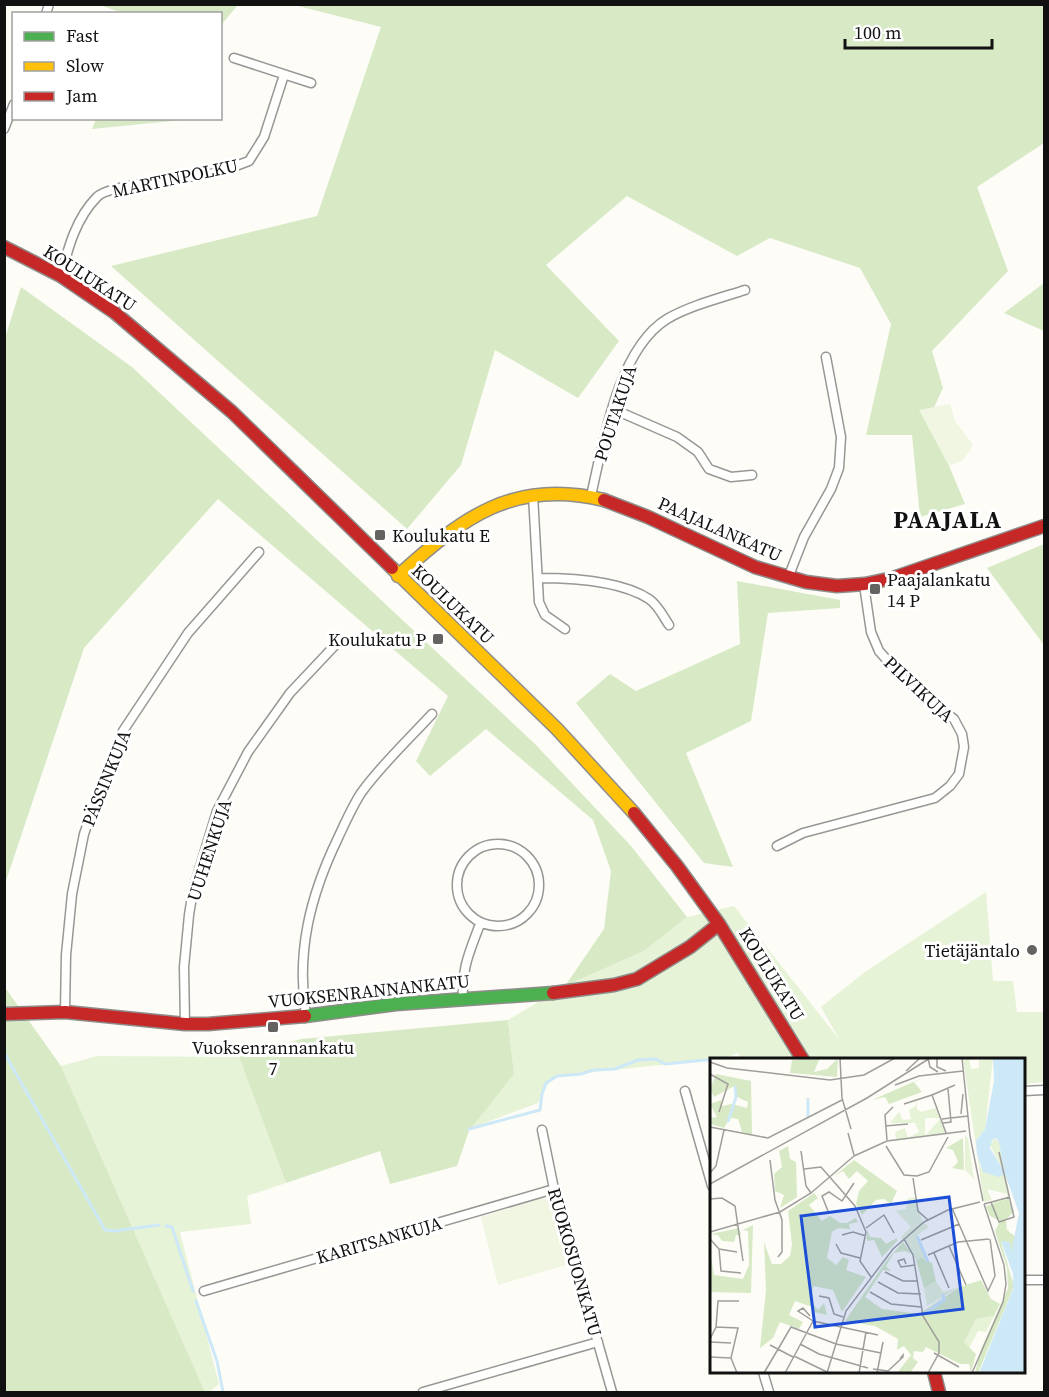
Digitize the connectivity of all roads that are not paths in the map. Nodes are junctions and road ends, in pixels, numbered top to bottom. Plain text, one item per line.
1 (234, 58) dead end
2 (284, 75) junction
3 (311, 83) dead end
4 (12, 109) edge
5 (4, 129) edge
6 (4, 247) edge
7 (61, 276) junction
8 (745, 290) dead end
9 (826, 357) dead end
10 (613, 409) junction
11 (752, 475) dead end
12 (532, 495) junction
13 (591, 496) junction
14 (1044, 526) edge
15 (260, 552) dead end
16 (398, 576) junction
17 (538, 578) junction
18 (788, 578) junction
19 (864, 585) junction
20 (669, 625) dead end
21 (565, 629) dead end
22 (339, 641) dead end
23 (432, 714) dead end
24 (777, 846) dead end
25 (480, 924) junction
26 (719, 924) junction
27 (463, 999) junction
28 (65, 1012) junction
29 (4, 1014) edge
30 (306, 1016) junction
31 (185, 1024) junction
32 (802, 1058) edge
33 (1044, 1090) edge
34 (685, 1091) dead end
35 (1025, 1091) edge
36 (542, 1130) dead end
37 (710, 1182) edge
38 (555, 1189) junction
39 (1025, 1280) edge
40 (1044, 1280) edge
41 (204, 1291) dead end
42 (598, 1342) junction
43 (764, 1373) edge
44 (934, 1373) edge
45 (423, 1392) edge
46 (612, 1392) edge
47 (769, 1392) edge
48 (939, 1392) edge

1 - 2 street
2 - 3 street
2 - 7 street, MARTINPOLKU
4 - 5 street
6 - 7 street, KOULUKATU
7 - 16 street, KOULUKATU
8 - 10 street, POUTAKUJA
9 - 18 street
10 - 11 street
10 - 13 street, POUTAKUJA
12 - 13 street, PAAJALANKATU
12 - 16 street, PAAJALANKATU
12 - 17 street
13 - 18 street, PAAJALANKATU
14 - 19 street, PAAJALANKATU
15 - 28 street, PÄSSINKUJA
16 - 26 street, KOULUKATU
17 - 20 street
17 - 21 street
18 - 19 street, PAAJALANKATU
19 - 24 street, PILVIKUJA
22 - 31 street, UUHENKUJA
23 - 30 street
25 - 25 street
25 - 27 street
26 - 27 street, VUOKSENRANNANKATU
26 - 32 street, KOULUKATU
27 - 30 street, VUOKSENRANNANKATU
28 - 29 street, VUOKSENRANNANKATU
28 - 31 street, VUOKSENRANNANKATU
30 - 31 street, VUOKSENRANNANKATU
33 - 35 street
34 - 37 street
36 - 38 street, RUOKOSUONKATU
38 - 41 street, KARITSANKUJA
38 - 42 street, RUOKOSUONKATU
39 - 40 street
42 - 45 street
42 - 46 street, RUOKOSUONKATU
43 - 47 street
44 - 48 street

